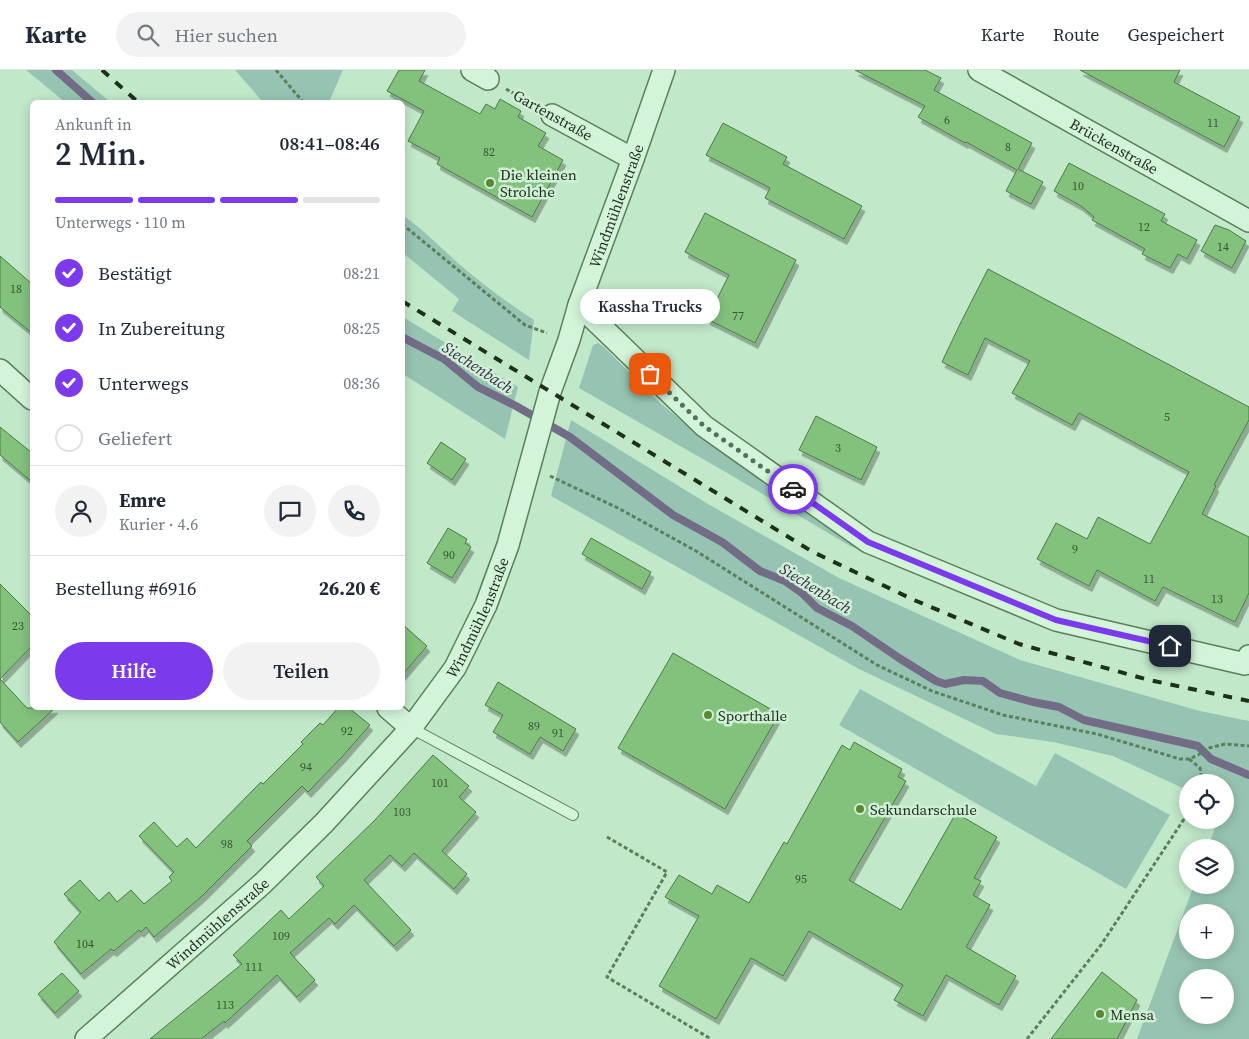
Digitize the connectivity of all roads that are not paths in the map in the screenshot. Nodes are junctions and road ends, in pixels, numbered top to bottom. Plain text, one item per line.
1 (664, 70) edge
2 (979, 70) edge
3 (552, 115) road end
4 (633, 159) junction
5 (1249, 221) edge
6 (579, 305) junction
7 (0, 370) edge
8 (30, 397) edge
9 (1247, 660) edge
10 (390, 710) edge
11 (412, 728) junction
12 (572, 815) dead end
13 (86, 1039) edge

1 - 4 street, Windmühlenstraße
2 - 5 street, Brückenstraße
3 - 4 street, Gartenstraße
4 - 6 street, Windmühlenstraße
6 - 9 street
6 - 11 street, Windmühlenstraße
7 - 8 street
10 - 11 street
11 - 12 lane
11 - 13 street, Windmühlenstraße

